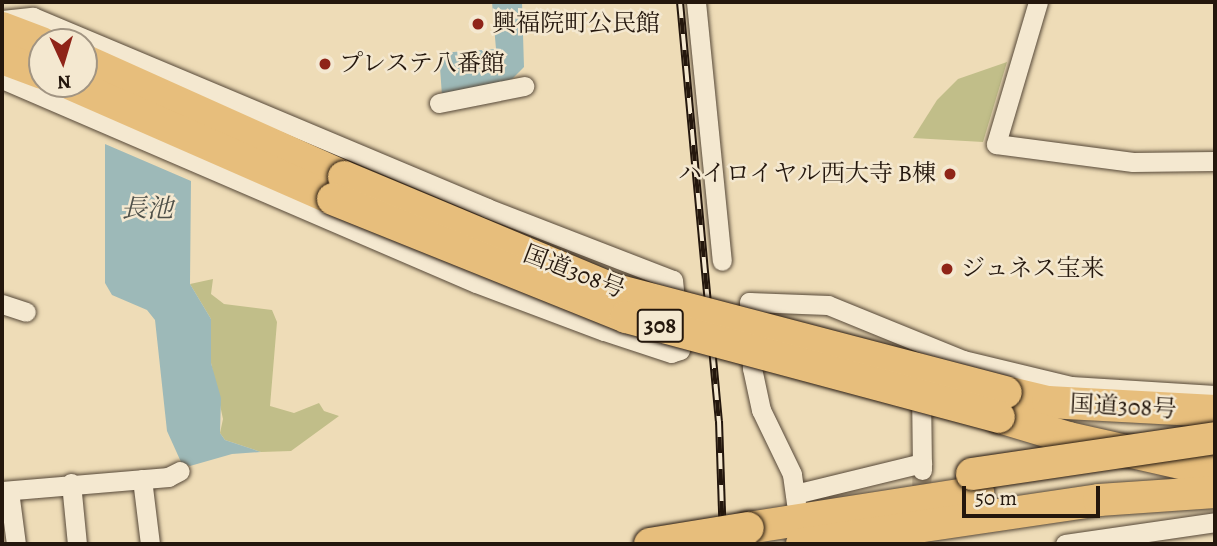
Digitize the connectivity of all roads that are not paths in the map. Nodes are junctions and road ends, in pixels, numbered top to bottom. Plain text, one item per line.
1 (696, 2) edge
2 (1038, 2) edge
3 (2, 20) edge
4 (2, 28) edge
5 (28, 38) edge
6 (2, 58) edge
7 (28, 67) edge
8 (98, 67) edge
9 (2, 79) edge
10 (524, 86) dead end
11 (98, 94) edge
12 (439, 103) dead end
13 (1215, 161) edge
14 (339, 188) junction
15 (722, 261) dead end
16 (2, 304) edge
17 (26, 312) dead end
18 (920, 341) junction
19 (1215, 395) edge
20 (1003, 405) junction
21 (1215, 411) edge
22 (1069, 438) junction
23 (1215, 438) edge
24 (1215, 458) edge
25 (180, 471) dead end
26 (1215, 471) edge
27 (142, 479) junction
28 (71, 483) junction
29 (5, 491) edge
30 (1215, 492) edge
31 (977, 494) junction
32 (1215, 513) edge
33 (1215, 522) edge
34 (16, 544) edge
35 (76, 544) edge
36 (150, 544) edge
37 (650, 544) edge
38 (802, 544) edge
39 (932, 544) edge
40 (1065, 544) edge

1 - 15 street
2 - 13 street
3 - 9 street
4 - 5 highway
6 - 7 highway
8 - 14 highway, 国道308号 / 308
10 - 12 street
11 - 14 highway, 国道308号 / 308
14 - 20 highway, 国道308号 / 308, bridge
16 - 17 street
18 - 18 street
18 - 19 street
20 - 21 highway, 国道308号 / 308
20 - 22 highway, 国道308号 / 308
22 - 24 highway, 308
22 - 26 highway, 国道308号 / 308
23 - 31 highway, bridge
24 - 31 highway, 308
25 - 27 street
27 - 28 street
27 - 36 street
28 - 29 street
28 - 35 street
29 - 34 street
30 - 31 highway, 308
31 - 37 highway, 308, bridge
31 - 38 highway, 308
32 - 39 highway
33 - 40 street

